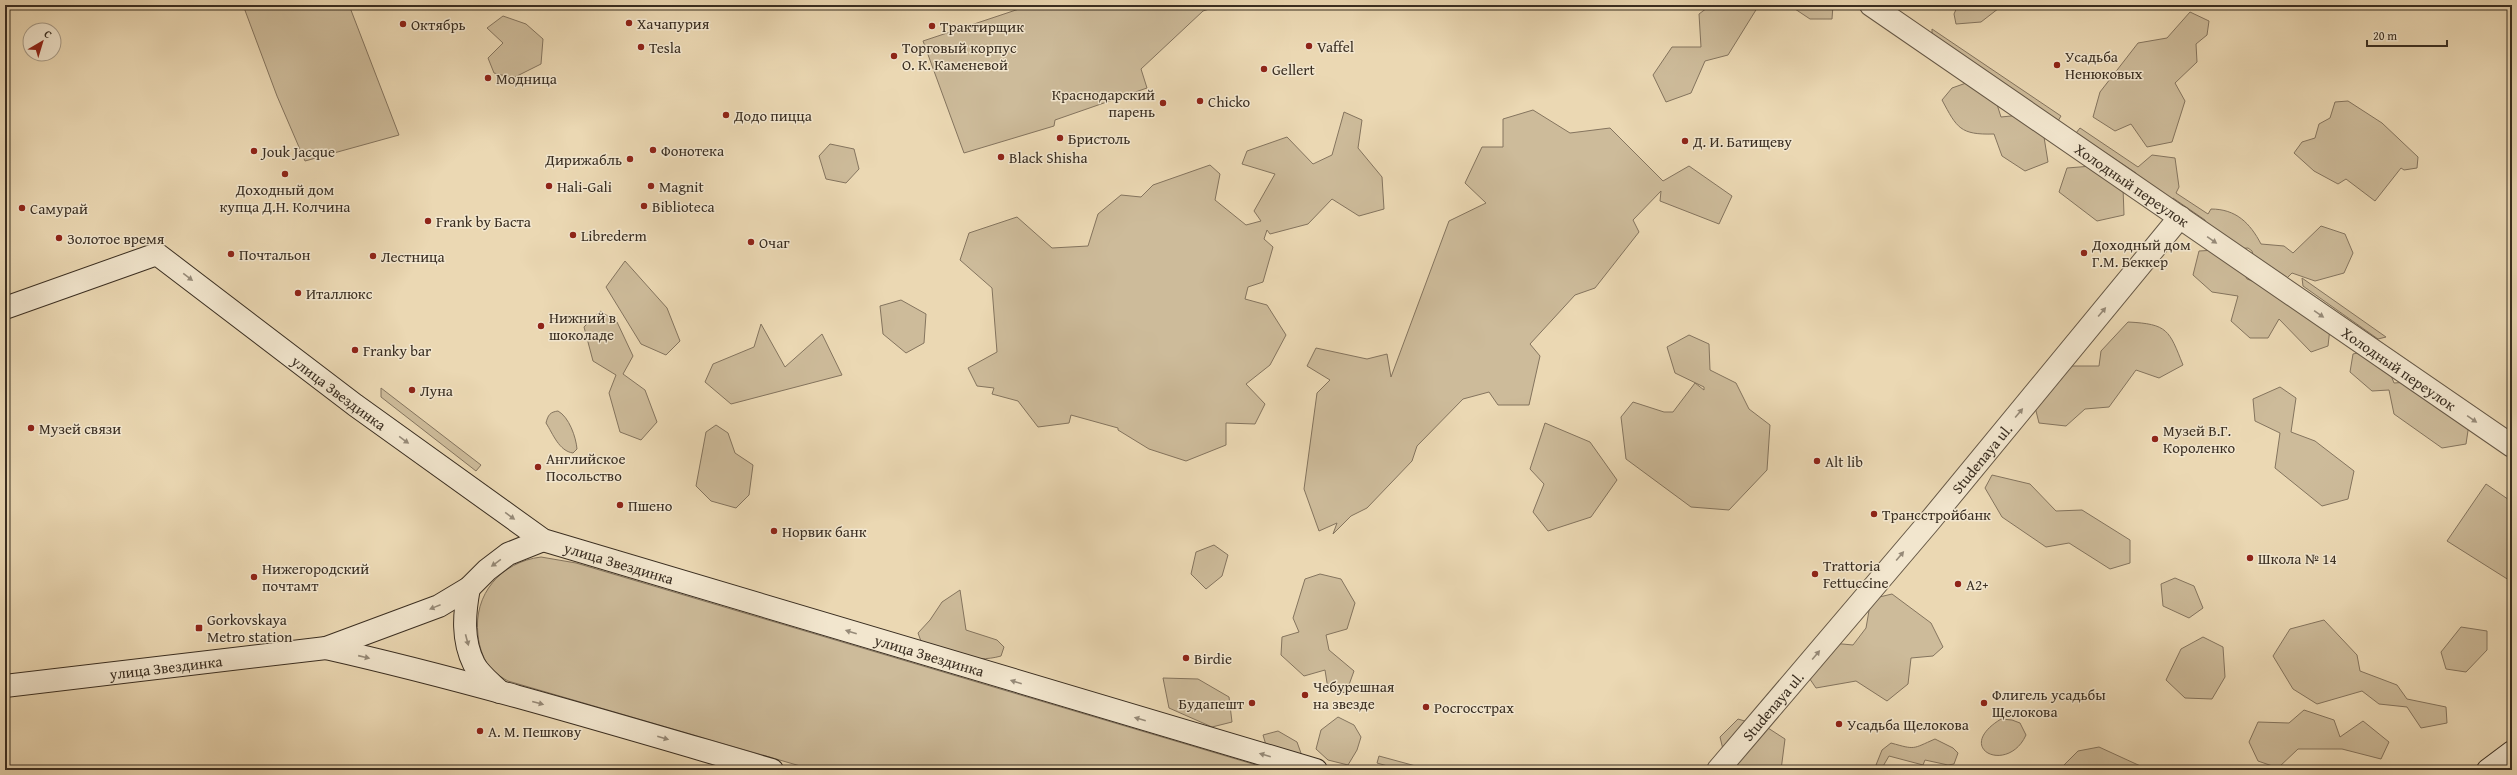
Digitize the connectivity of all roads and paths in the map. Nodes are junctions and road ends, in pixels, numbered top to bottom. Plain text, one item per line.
1 (1871, 5) edge
2 (2180, 218) junction
3 (5, 308) edge
4 (2512, 446) edge
5 (543, 540) junction
6 (469, 588) junction
7 (326, 648) junction
8 (5, 686) edge
9 (501, 693) junction
10 (2512, 752) edge
11 (772, 770) edge
12 (1316, 770) edge
13 (1718, 770) edge
14 (2488, 770) edge

1 - 2 street, Холодный переулок
2 -> 4 street, Холодный переулок
13 -> 2 street, Studenaya ul.
3 -> 5 street, улица Звездинка
5 -> 6 street, улица Звездинка
12 -> 5 street, улица Звездинка
6 -> 7 street, улица Звездинка
6 -> 9 street
7 - 8 street, улица Звездинка
7 -> 9 street, улица Звездинка
9 -> 11 street, улица Звездинка
10 - 14 street

